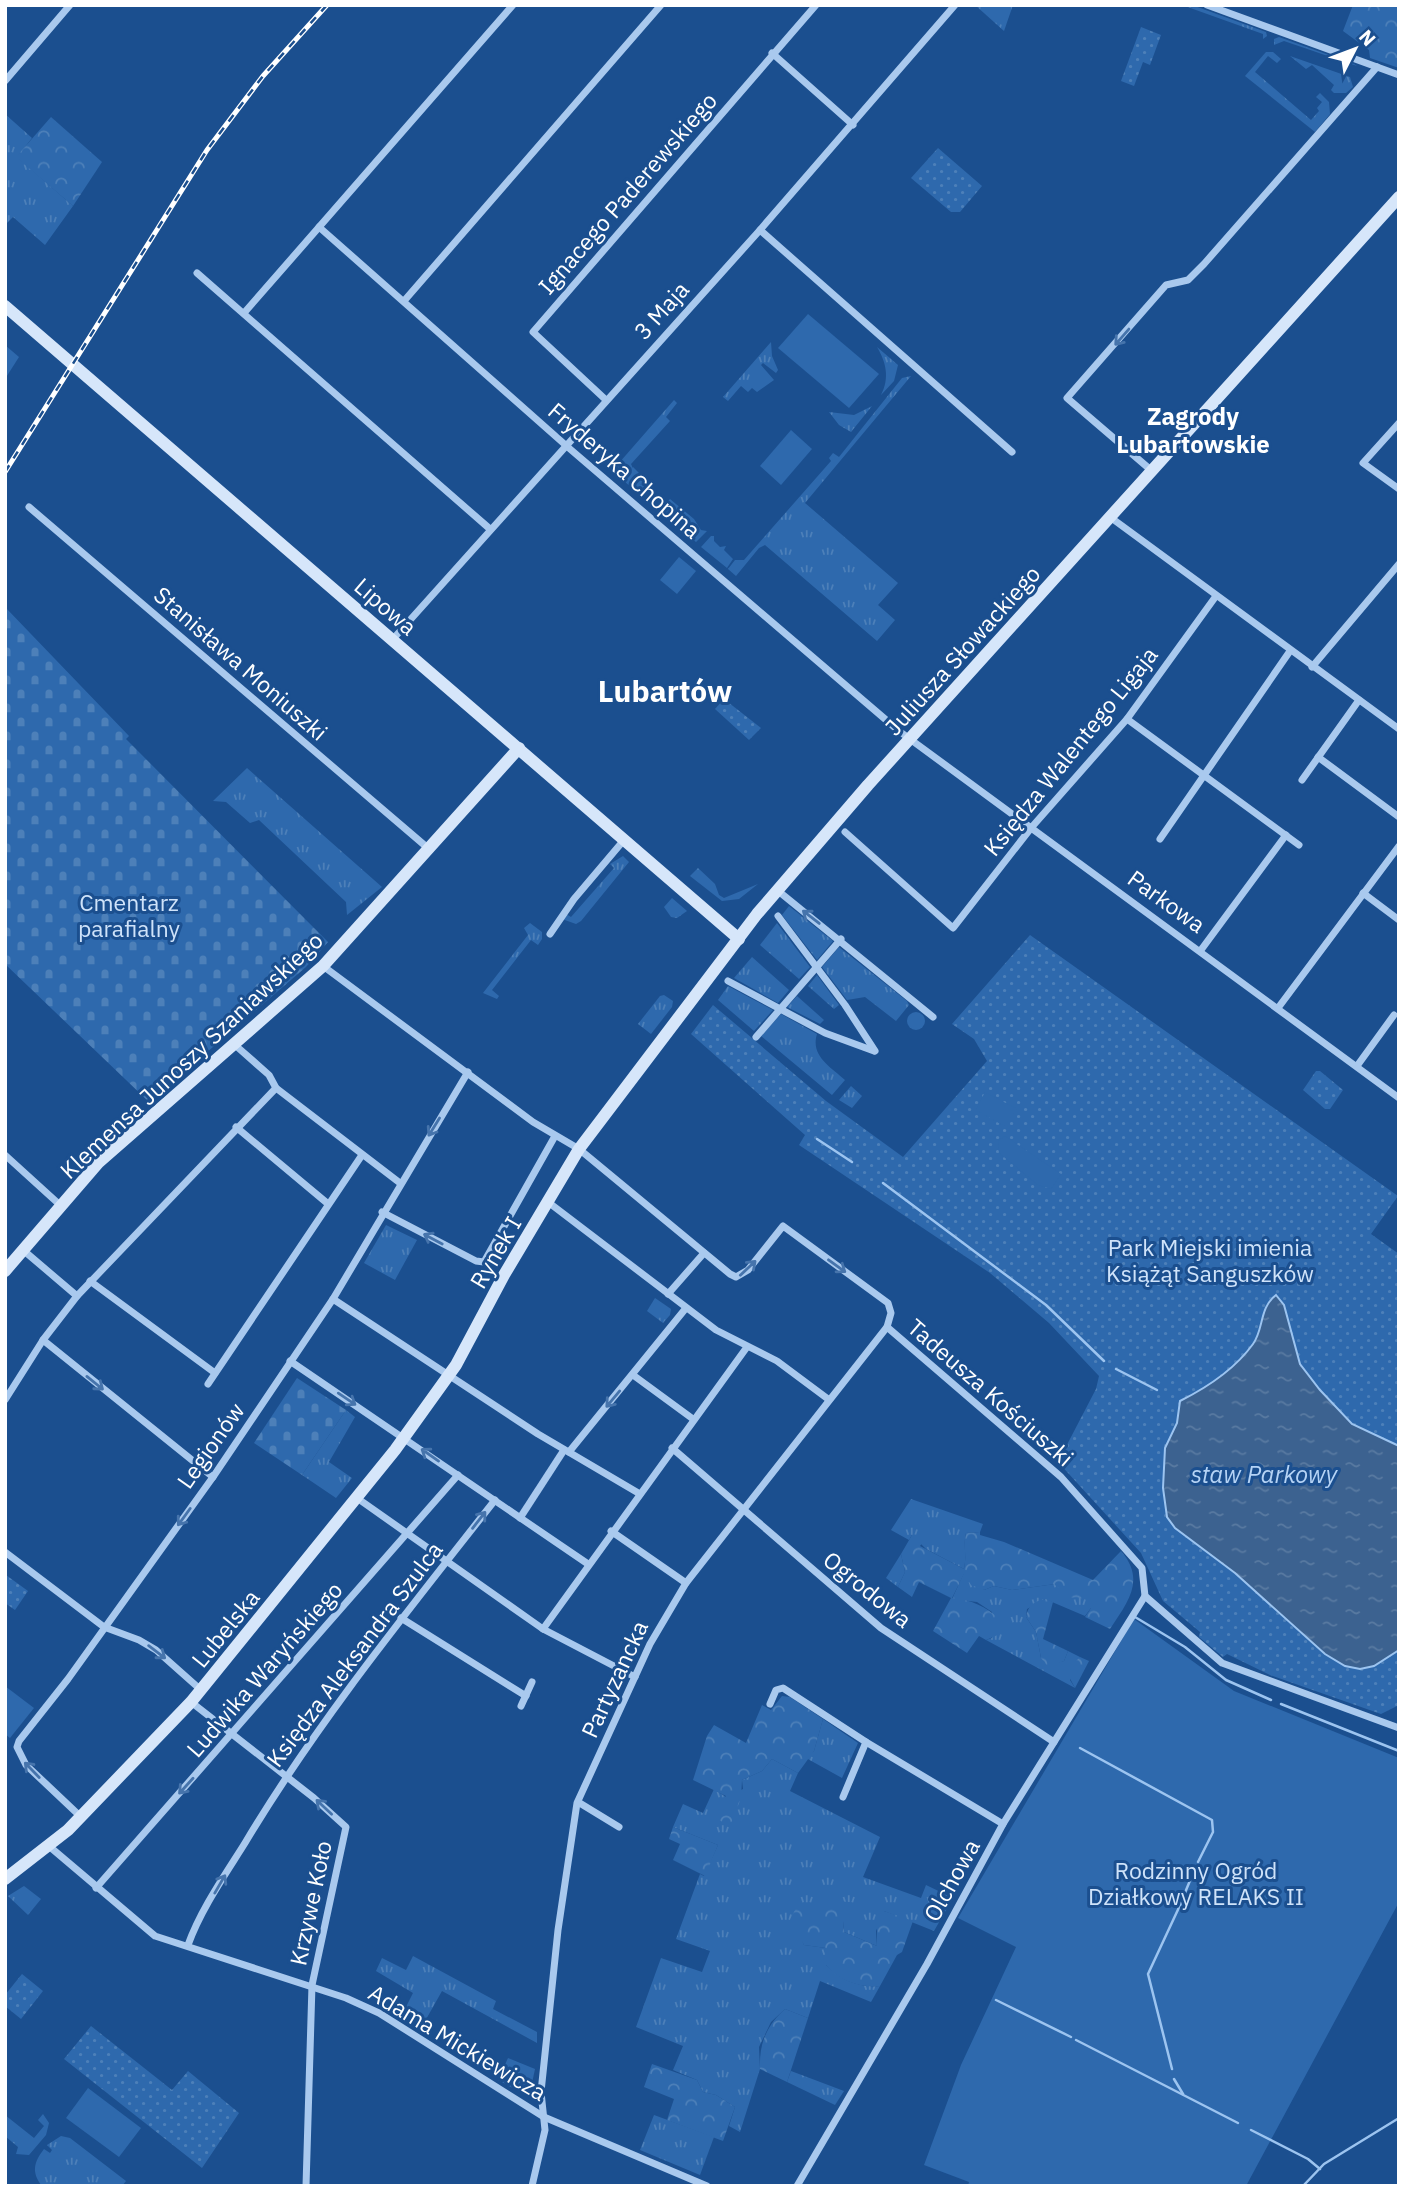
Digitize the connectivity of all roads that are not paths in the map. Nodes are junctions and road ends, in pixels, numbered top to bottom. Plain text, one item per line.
1 (70, 5) edge
2 (513, 5) edge
3 (661, 5) edge
4 (816, 5) edge
5 (956, 5) edge
6 (1207, 5) edge
7 (772, 53) junction
8 (1377, 67) junction
9 (1399, 75) edge
10 (5, 81) edge
11 (853, 125) junction
12 (1399, 197) edge
13 (319, 227) junction
14 (760, 230) junction
15 (197, 273) dead end
16 (404, 301) junction
17 (5, 306) edge
18 (244, 313) junction
19 (606, 400) junction
20 (1399, 423) edge
21 (565, 444) junction
22 (1012, 453) dead end
23 (1152, 471) junction
24 (1399, 489) edge
25 (29, 507) dead end
26 (1110, 517) junction
27 (491, 529) junction
28 (1399, 564) edge
29 (1216, 596) junction
30 (393, 639) junction
31 (1290, 651) junction
32 (1312, 667) junction
33 (1359, 700) junction
34 (1127, 719) junction
35 (1399, 729) edge
36 (910, 739) junction
37 (519, 748) junction
38 (1318, 757) junction
39 (1205, 776) junction
40 (1302, 780) dead end
41 (1399, 817) edge
42 (1031, 828) junction
43 (845, 831) dead end
44 (1286, 835) junction
45 (1160, 839) dead end
46 (624, 840) junction
47 (1299, 845) dead end
48 (1399, 846) edge
49 (429, 849) junction
50 (778, 890) junction
51 (1363, 893) junction
52 (778, 916) dead end
53 (1399, 920) edge
54 (550, 934) dead end
55 (739, 939) junction
56 (841, 939) junction
57 (1201, 950) junction
58 (323, 966) junction
59 (817, 967) junction
60 (728, 981) dead end
61 (1278, 1008) junction
62 (780, 1009) junction
63 (1394, 1015) dead end
64 (933, 1017) dead end
65 (756, 1037) dead end
66 (235, 1045) junction
67 (1357, 1066) junction
68 (468, 1072) junction
69 (276, 1088) junction
70 (1399, 1098) edge
71 (236, 1127) junction
72 (555, 1136) junction
73 (579, 1150) junction
74 (5, 1155) edge
75 (362, 1155) junction
76 (400, 1183) junction
77 (548, 1202) junction
78 (327, 1203) junction
79 (60, 1205) junction
80 (382, 1212) junction
81 (23, 1250) junction
82 (704, 1253) junction
83 (5, 1271) edge
84 (90, 1281) junction
85 (668, 1294) junction
86 (77, 1296) junction
87 (333, 1299) junction
88 (685, 1308) junction
89 (887, 1327) junction
90 (43, 1340) junction
91 (747, 1347) junction
92 (290, 1361) junction
93 (215, 1373) junction
94 (633, 1375) junction
95 (449, 1376) junction
96 (208, 1384) dead end
97 (828, 1399) junction
98 (5, 1400) edge
99 (693, 1419) junction
100 (405, 1437) junction
101 (672, 1448) junction
102 (567, 1451) junction
103 (458, 1475) junction
104 (213, 1477) junction
105 (640, 1494) junction
106 (357, 1498) junction
107 (495, 1500) junction
108 (742, 1507) junction
109 (520, 1518) junction
110 (611, 1531) junction
111 (408, 1534) junction
112 (5, 1552) edge
113 (446, 1563) junction
114 (588, 1564) junction
115 (686, 1583) junction
116 (1145, 1596) junction
117 (401, 1618) junction
118 (104, 1627) junction
119 (543, 1629) junction
120 (635, 1677) junction
121 (532, 1682) dead end
122 (202, 1690) junction
123 (526, 1696) junction
124 (191, 1702) junction
125 (770, 1704) dead end
126 (521, 1706) dead end
127 (1399, 1728) edge
128 (231, 1735) junction
129 (866, 1742) junction
130 (1054, 1742) junction
131 (285, 1776) junction
132 (843, 1797) dead end
133 (578, 1802) junction
134 (81, 1817) junction
135 (1003, 1824) junction
136 (619, 1827) dead end
137 (50, 1847) junction
138 (5, 1879) edge
139 (96, 1888) junction
140 (188, 1945) junction
141 (312, 1985) junction
142 (544, 2117) junction
143 (306, 2186) edge
144 (532, 2186) edge
145 (707, 2186) edge
146 (797, 2186) edge

1 - 10 street
2 - 13 street
3 - 16 street
4 - 7 street, Ignacego Paderewskiego
5 - 11 street, 3 Maja
6 - 8 street
7 - 11 street
7 - 19 street, Ignacego Paderewskiego
8 - 9 street
8 -> 23 street
11 - 14 street, 3 Maja
12 - 23 main road, Juliusza Słowackiego
13 - 16 street, Fryderyka Chopina
13 - 18 street
14 - 19 street, 3 Maja
14 - 22 street
15 - 18 street
16 - 21 street, Fryderyka Chopina
17 - 30 main road, Lipowa
18 - 27 street
19 - 21 street, 3 Maja
20 - 24 street
21 - 27 street, 3 Maja
21 - 36 street, Fryderyka Chopina
23 - 26 main road, Juliusza Słowackiego
25 - 49 street, Stanisława Moniuszki
26 - 29 street
26 - 36 main road, Juliusza Słowackiego
27 - 30 street, 3 Maja
28 - 32 street
29 - 31 street
29 - 34 street, Księdza Walentego Ligaja
30 - 37 main road, Lipowa
31 - 32 street
31 - 39 street
32 - 33 street
33 - 35 street
33 - 38 street
34 - 39 street
34 - 42 street, Księdza Walentego Ligaja
36 - 42 street, Parkowa
36 - 50 main road, Juliusza Słowackiego
37 - 46 main road, Lipowa
37 - 49 main road, Klemensa Junoszy Szaniawskiego
38 - 40 street
38 - 41 street
39 - 44 street
39 - 45 street
42 - 43 street, Księdza Walentego Ligaja
42 - 57 street, Parkowa
44 - 47 street
44 - 57 street
46 - 54 street
46 - 55 main road, Lipowa
48 - 51 street
49 - 58 main road, Klemensa Junoszy Szaniawskiego
50 - 55 main road, Juliusza Słowackiego
56 -> 50 street
51 - 53 street
51 - 61 street
52 - 59 street
55 - 73 main road, Juliusza Słowackiego
56 - 59 street
56 - 64 street
57 - 61 street, Parkowa
58 - 66 main road, Klemensa Junoszy Szaniawskiego
58 - 68 street, Tadeusza Kościuszki
59 - 62 street
59 - 62 street
60 - 62 street
61 - 67 street, Parkowa
62 - 65 street
63 - 67 street
66 - 69 street
66 - 79 main road, Klemensa Junoszy Szaniawskiego
67 - 70 street, Parkowa
68 - 72 street, Tadeusza Kościuszki
68 -> 76 street, Legionów
69 - 71 street
69 - 75 street
71 - 78 street
71 - 84 street
72 - 73 street, Tadeusza Kościuszki
72 -> 80 street
73 - 77 main road, Rynek I
73 - 82 street, Tadeusza Kościuszki
74 - 79 street
75 - 76 street
75 - 78 street
76 - 80 street, Legionów
77 - 85 street
77 - 95 main road, Rynek I
78 - 93 street
79 - 81 main road, Klemensa Junoszy Szaniawskiego
80 - 87 street, Legionów
81 - 83 main road, Klemensa Junoszy Szaniawskiego
81 - 86 street
82 - 85 street
82 -> 89 street, Tadeusza Kościuszki
84 - 86 street
84 - 93 street
85 - 88 street
86 - 90 street
87 - 92 street, Legionów
87 - 95 street
88 - 91 street
88 - 94 street
89 - 97 street, Partyzancka
89 - 116 street, Tadeusza Kościuszki
90 - 98 street
90 -> 104 street
91 - 97 street
91 - 99 street
92 -> 100 street
92 - 104 street, Legionów
93 - 96 street
94 - 99 street
94 -> 102 street
95 - 100 main road, Lubelska
95 - 102 street
97 - 108 street, Partyzancka
99 - 101 street
103 -> 100 street
100 - 106 main road, Lubelska
101 - 105 street
101 - 108 street, Ogrodowa
102 - 105 street
102 - 109 street
103 - 107 street
103 - 111 street, Ludwika Waryńskiego
104 -> 118 street, Legionów
105 - 110 street
106 - 111 street
106 - 122 main road, Lubelska
107 - 109 street
113 -> 107 street, Księdza Aleksandra Szulca
108 - 115 street, Partyzancka
108 - 130 street, Ogrodowa
109 - 114 street
110 - 114 street
110 - 115 street
111 - 113 street
111 - 128 street, Ludwika Waryńskiego
112 - 118 street
113 - 117 street, Księdza Aleksandra Szulca
113 - 119 street
114 - 119 street
115 - 120 street, Partyzancka
116 - 127 street
116 - 130 street, Olchowa
117 - 123 street
117 - 131 street, Księdza Aleksandra Szulca
118 -> 122 street
134 -> 118 street, Legionów
119 - 120 street
120 - 133 street, Partyzancka
121 - 123 street
122 - 124 main road, Lubelska
123 - 126 street
124 - 128 street, Krzywe Koło
124 - 134 main road, Lubelska
125 - 129 street
128 - 131 street, Krzywe Koło
128 -> 139 street, Ludwika Waryńskiego
129 - 132 street
129 - 135 street
130 - 135 street, Olchowa
140 -> 131 street, Księdza Aleksandra Szulca
141 -> 131 street, Krzywe Koło
133 - 136 street
133 - 142 street, Partyzancka
134 - 137 main road, Lubelska
135 - 146 street, Olchowa
137 - 138 main road, Lubelska
137 - 139 street, Adama Mickiewicza
139 - 140 street, Adama Mickiewicza
140 - 141 street, Adama Mickiewicza
141 - 142 street, Adama Mickiewicza
141 - 143 street, Krzywe Koło
142 - 144 street, Partyzancka
142 - 145 street, Adama Mickiewicza

